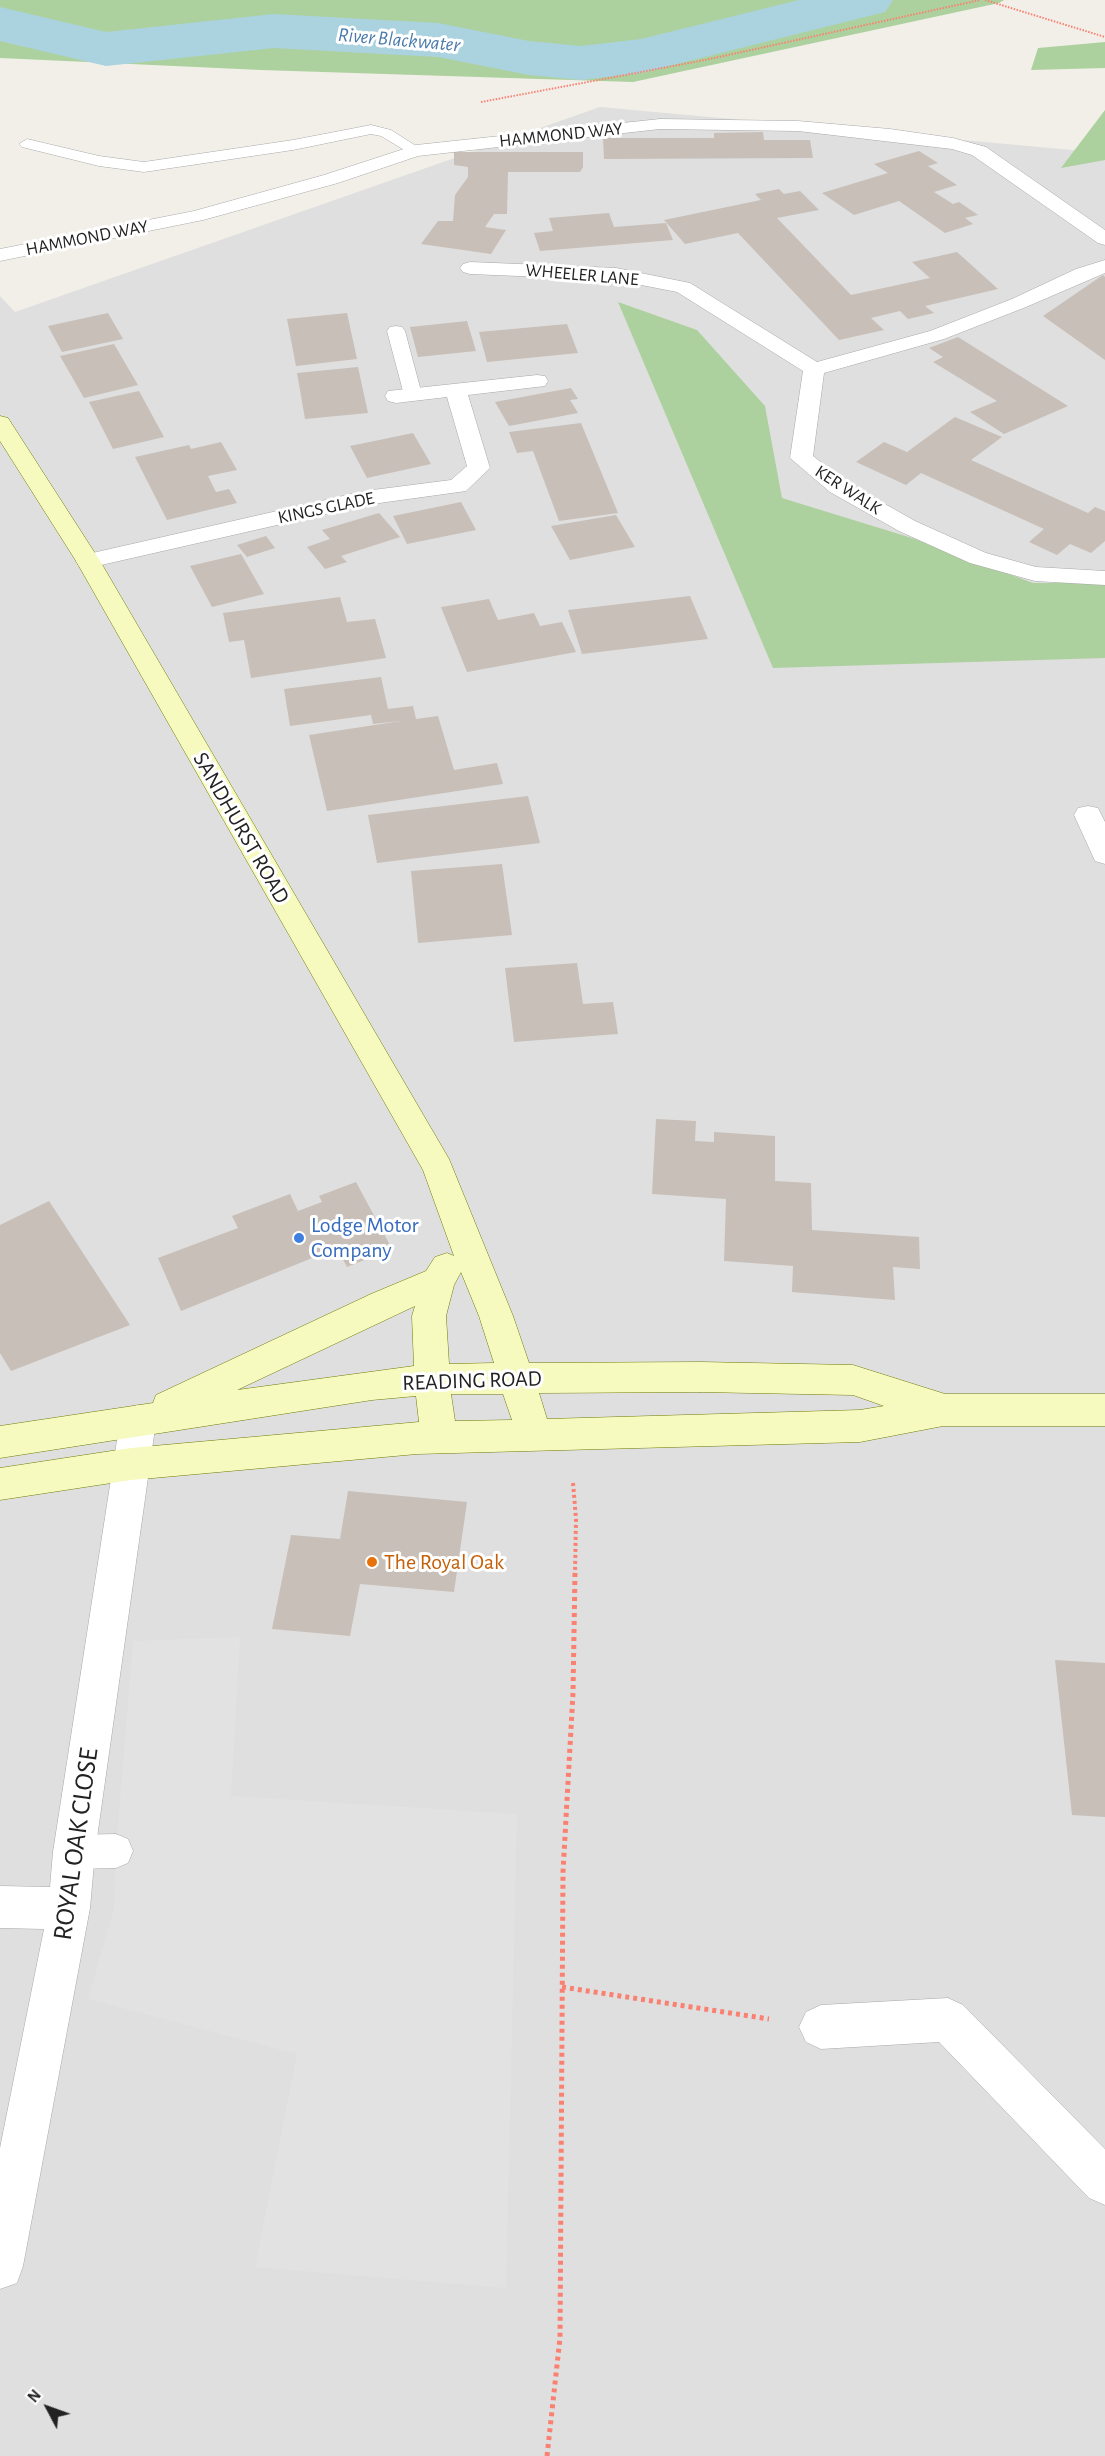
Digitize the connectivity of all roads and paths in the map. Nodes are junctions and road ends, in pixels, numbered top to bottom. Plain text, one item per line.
1 (980, 0) edge
2 (985, 0) edge
3 (1105, 37) edge
4 (475, 103) dead end
5 (27, 144) dead end
6 (416, 151) junction
7 (1105, 239) edge
8 (0, 255) edge
9 (1105, 267) edge
10 (470, 268) dead end
11 (396, 331) dead end
12 (814, 369) junction
13 (537, 381) dead end
14 (456, 391) junction
15 (404, 396) joint
16 (0, 423) edge
17 (88, 561) junction
18 (1105, 578) edge
19 (1088, 815) dead end
20 (1105, 854) edge
21 (465, 1241) junction
22 (438, 1281) junction
23 (517, 1378) junction
24 (432, 1379) junction
25 (943, 1410) junction
26 (1105, 1410) edge
27 (138, 1420) junction
28 (570, 1433) junction
29 (534, 1434) junction
30 (439, 1436) junction
31 (0, 1442) edge
32 (131, 1464) junction
33 (0, 1484) edge
34 (116, 1851) dead end
35 (74, 1852) junction
36 (0, 1907) edge
37 (69, 1908) junction
38 (562, 1987) junction
39 (821, 2027) joint
40 (1105, 2182) edge
41 (0, 2266) edge
42 (547, 2456) edge

1 - 4 path
2 - 3 path
5 - 6 lane
6 - 7 street, HAMMOND WAY
6 - 8 street, HAMMOND WAY
9 - 12 street
10 - 12 street, WHEELER LANE
11 - 15 lane
12 - 18 street, KER WALK
13 - 14 street
14 - 15 street
14 - 17 street, KINGS GLADE
16 - 17 street, SANDHURST ROAD
17 - 21 street, SANDHURST ROAD
19 - 20 street
21 - 22 street
21 - 23 street, SANDHURST ROAD
22 - 24 street
22 - 27 street
23 - 24 street, READING ROAD
23 - 25 street, READING ROAD
23 - 29 street, SANDHURST ROAD
24 - 27 street, READING ROAD
24 - 30 street
25 - 26 street, READING ROAD
25 - 28 street, READING ROAD
27 - 31 street, READING ROAD
27 - 32 street, ROYAL OAK CLOSE
28 - 29 street, READING ROAD
28 - 38 path
29 - 30 street, READING ROAD
30 - 32 street, READING ROAD
32 - 33 street, READING ROAD
32 - 35 street, ROYAL OAK CLOSE
34 - 35 lane
35 - 37 street, ROYAL OAK CLOSE
36 - 37 street
37 - 41 street, ROYAL OAK CLOSE
38 - 39 path
38 - 42 path
39 - 40 street

